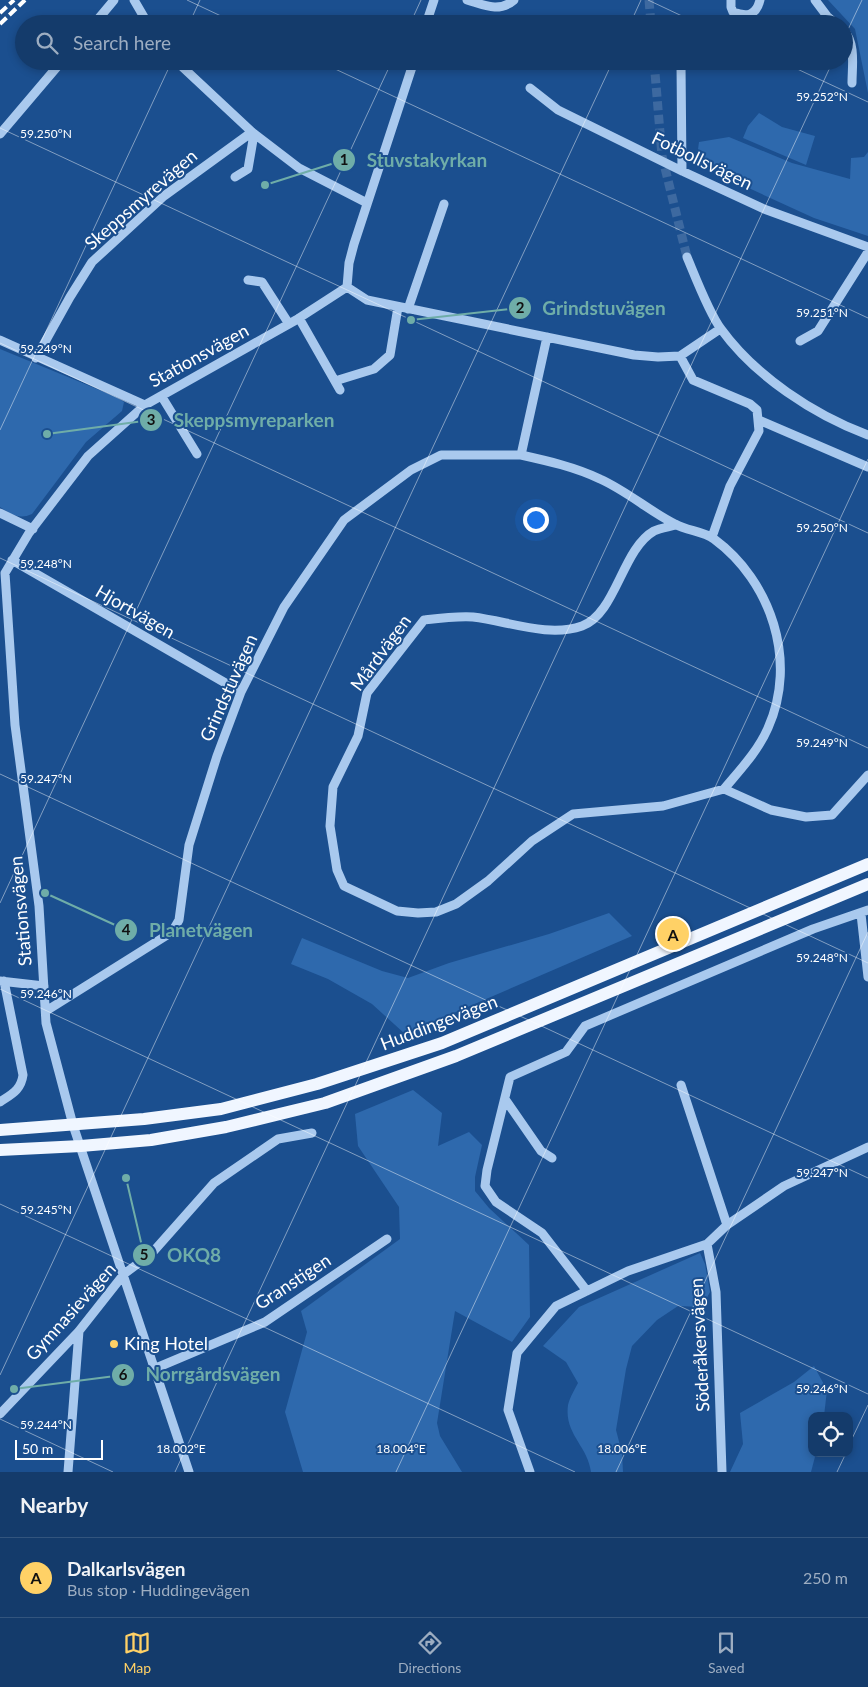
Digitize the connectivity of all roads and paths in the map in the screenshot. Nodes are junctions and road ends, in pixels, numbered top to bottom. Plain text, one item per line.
1 (114, 0) edge
2 (134, 0) edge
3 (434, 0) edge
4 (467, 0) edge
5 (514, 0) edge
6 (731, 0) edge
7 (760, 0) edge
8 (815, 0) edge
9 (102, 15) edge
10 (143, 15) edge
11 (429, 15) edge
12 (744, 15) edge
13 (749, 15) edge
14 (828, 15) edge
15 (54, 70) edge
16 (186, 70) edge
17 (411, 70) edge
18 (682, 70) edge
19 (852, 70) edge
20 (852, 83) dead end
21 (530, 88) dead end
22 (253, 133) junction
23 (0, 134) edge
24 (682, 171) junction
25 (235, 178) dead end
26 (367, 203) junction
27 (444, 204) dead end
28 (868, 247) edge
29 (868, 252) edge
30 (687, 256) tunnel mouth
31 (248, 280) dead end
32 (347, 287) junction
33 (398, 307) junction
34 (408, 309) junction
35 (299, 318) junction
36 (289, 324) junction
37 (720, 328) junction
38 (547, 337) junction
39 (0, 340) edge
40 (800, 341) dead end
41 (680, 356) junction
42 (36, 358) junction
43 (335, 381) junction
44 (340, 390) dead end
45 (162, 396) junction
46 (145, 405) junction
47 (759, 420) junction
48 (868, 435) edge
49 (197, 454) dead end
50 (521, 455) junction
51 (868, 467) edge
52 (0, 513) edge
53 (676, 525) junction
54 (33, 529) junction
55 (712, 537) junction
56 (12, 560) junction
57 (2, 574) edge
58 (241, 692) junction
59 (868, 775) edge
60 (724, 789) junction
61 (868, 864) edge
62 (868, 884) edge
63 (864, 912) edge
64 (868, 977) edge
65 (2, 981) edge
66 (44, 986) junction
67 (46, 1011) junction
68 (681, 1085) dead end
69 (505, 1099) junction
70 (0, 1102) edge
71 (73, 1125) junction
72 (0, 1130) edge
73 (312, 1133) dead end
74 (81, 1146) junction
75 (868, 1147) edge
76 (0, 1150) edge
77 (552, 1158) dead end
78 (727, 1225) junction
79 (387, 1239) dead end
80 (707, 1244) junction
81 (124, 1274) junction
82 (587, 1291) junction
83 (79, 1331) junction
84 (156, 1368) junction
85 (0, 1414) edge
86 (68, 1472) edge
87 (189, 1472) edge
88 (530, 1472) edge
89 (722, 1472) edge

1 - 9 street
2 - 10 street
3 - 11 street
4 - 5 street
6 - 12 street
7 - 13 street
8 - 14 street
15 - 23 street
16 - 22 street
17 - 26 street
18 - 24 street
19 - 20 street
21 - 24 street, Fotbollsvägen
22 - 25 street
22 - 26 street
22 - 42 street, Skeppsmyrevägen
24 - 28 street, Fotbollsvägen
26 - 32 street
27 - 34 street
29 - 40 street
30 - 37 street
31 - 36 street
32 - 33 street
32 - 35 street, Stationsvägen
33 - 34 street
33 - 43 street
34 - 38 street
35 - 36 street, Stationsvägen
35 - 43 street
36 - 45 street, Stationsvägen
37 - 41 street
37 - 48 street
38 - 41 street
38 - 50 street
39 - 42 street
41 - 47 street
42 - 46 street
43 - 44 street
45 - 46 street, Stationsvägen
45 - 49 street
46 - 54 street, Stationsvägen
47 - 51 street
47 - 55 street
50 - 53 street, Grindstuvägen
50 - 58 street, Grindstuvägen
52 - 54 street
53 - 55 street, Grindstuvägen
53 - 60 street, Mårdvägen
54 - 56 street, Stationsvägen
55 - 60 street
56 - 57 street, Stationsvägen
56 - 58 street, Hjortvägen
57 - 66 street, Stationsvägen
58 - 67 street, Grindstuvägen
59 - 60 street
61 - 71 main road, Huddingevägen
62 - 74 main road, Huddingevägen
63 - 64 street
63 - 69 street
65 - 66 street
65 - 70 street
66 - 67 street, Stationsvägen
67 - 71 street, Stationsvägen
68 - 78 street
69 - 77 street
69 - 82 street
71 - 72 main road, Huddingevägen
71 - 74 street, Stationsvägen
73 - 81 street, Gymnasievägen
74 - 76 main road, Huddingevägen
74 - 81 street, Stationsvägen
75 - 78 street
78 - 80 street
79 - 84 street, Granstigen
80 - 82 street
80 - 89 street, Söderåkersvägen
81 - 83 street, Gymnasievägen
81 - 84 street, Stationsvägen
82 - 88 street
83 - 85 street, Gymnasievägen
83 - 86 street
84 - 87 street, Stationsvägen

